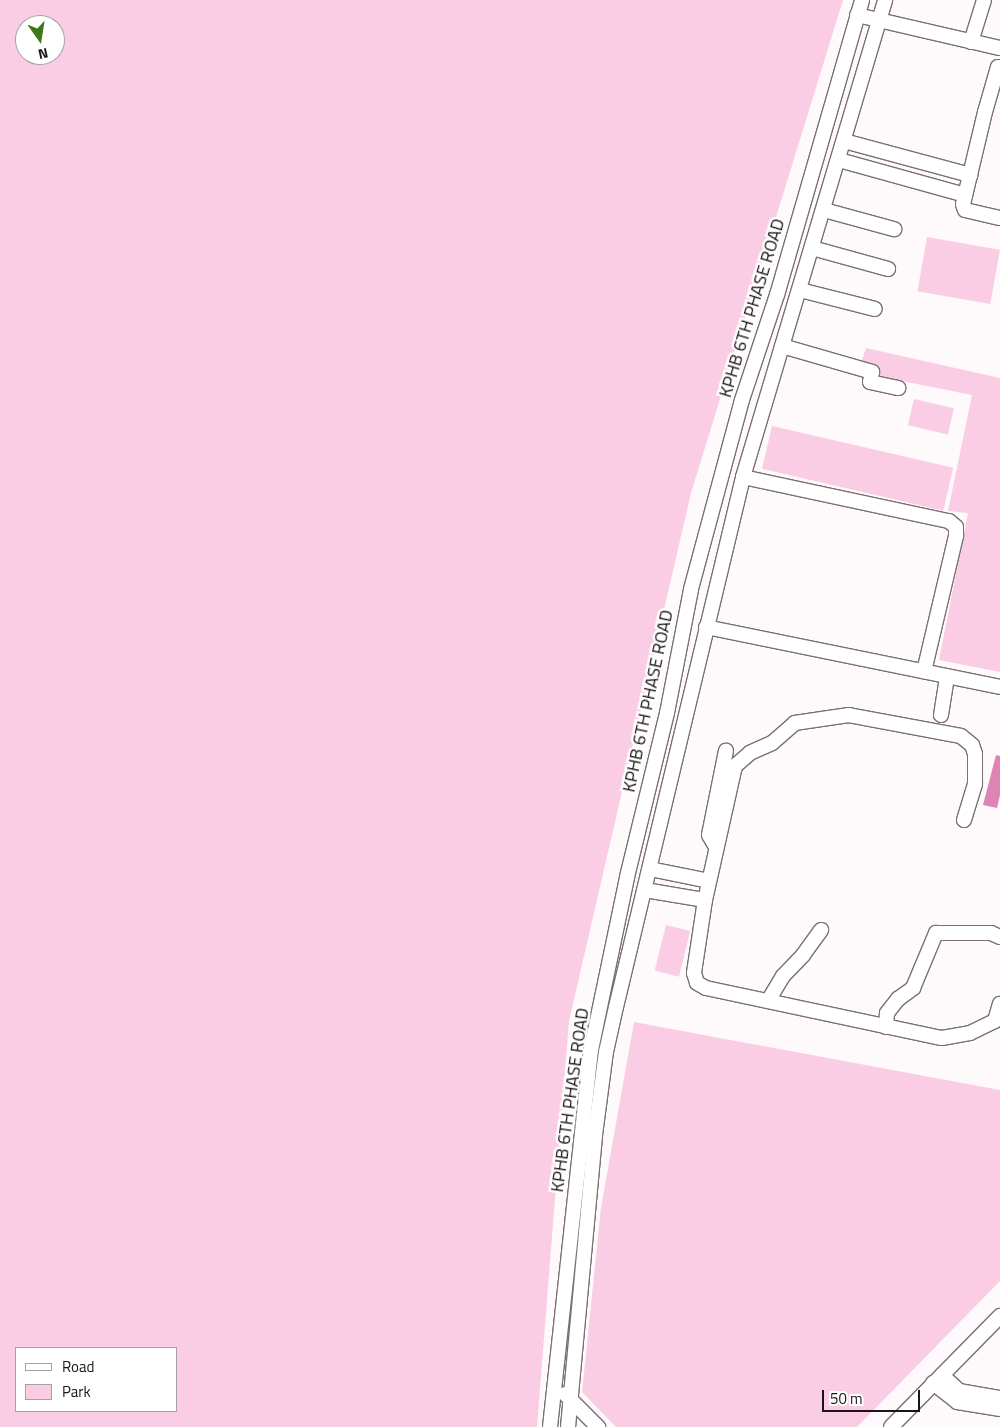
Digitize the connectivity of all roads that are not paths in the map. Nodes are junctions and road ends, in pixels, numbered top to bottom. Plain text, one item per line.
1 (862, 0) edge
2 (885, 0) edge
3 (984, 0) edge
4 (857, 15) junction
5 (880, 21) junction
6 (971, 42) junction
7 (1000, 48) edge
8 (1000, 68) edge
9 (844, 141) junction
10 (839, 160) junction
11 (970, 175) junction
12 (965, 195) junction
13 (824, 210) junction
14 (1000, 218) edge
15 (894, 229) dead end
16 (812, 248) junction
17 (888, 269) dead end
18 (800, 290) junction
19 (875, 308) dead end
20 (782, 346) junction
21 (898, 388) dead end
22 (743, 477) junction
23 (706, 627) junction
24 (924, 671) junction
25 (947, 676) junction
26 (1000, 687) edge
27 (941, 715) dead end
28 (726, 751) dead end
29 (964, 820) dead end
30 (716, 848) junction
31 (650, 869) junction
32 (709, 881) junction
33 (645, 890) junction
34 (702, 900) junction
35 (821, 930) dead end
36 (1000, 937) edge
37 (768, 1001) junction
38 (601, 1004) junction
39 (1000, 1004) edge
40 (616, 1007) junction
41 (886, 1027) junction
42 (1000, 1316) edge
43 (937, 1379) junction
44 (555, 1387) junction
45 (570, 1398) junction
46 (1000, 1398) edge
47 (552, 1409) junction
48 (1000, 1409) edge
49 (570, 1425) edge
50 (550, 1427) edge
51 (598, 1427) edge
52 (891, 1427) edge

1 - 4 street, KPHB 6TH PHASE ROAD
2 - 5 street, KPHB 6TH PHASE ROAD
3 - 6 street
4 - 5 street
4 - 38 street, KPHB 6TH PHASE ROAD
5 - 6 street
5 - 9 street, KPHB 6TH PHASE ROAD
6 - 7 street
8 - 11 street
9 - 10 street, KPHB 6TH PHASE ROAD
9 - 11 street
10 - 12 street
10 - 13 street, KPHB 6TH PHASE ROAD
11 - 12 street
12 - 14 street
13 - 15 street
13 - 16 street, KPHB 6TH PHASE ROAD
16 - 17 street
16 - 18 street, KPHB 6TH PHASE ROAD
18 - 19 street
18 - 20 street, KPHB 6TH PHASE ROAD
20 - 21 street
20 - 22 street, KPHB 6TH PHASE ROAD
22 - 23 street, KPHB 6TH PHASE ROAD
22 - 24 street
23 - 24 street
23 - 31 street, KPHB 6TH PHASE ROAD
24 - 25 street
25 - 26 street
25 - 27 street
28 - 30 street
29 - 30 street
30 - 32 street
31 - 32 street
31 - 33 street, KPHB 6TH PHASE ROAD
32 - 34 street
33 - 34 street
33 - 40 street, KPHB 6TH PHASE ROAD
34 - 37 street
35 - 37 street
36 - 41 street
37 - 41 street
38 - 40 street
38 - 44 street, KPHB 6TH PHASE ROAD
39 - 41 street
40 - 45 street, KPHB 6TH PHASE ROAD
42 - 43 street
43 - 46 street
43 - 48 street
43 - 52 street
44 - 45 street
44 - 47 street, KPHB 6TH PHASE ROAD
45 - 49 street, KPHB 6TH PHASE ROAD
45 - 51 street
47 - 49 street
47 - 50 street, KPHB 6TH PHASE ROAD

